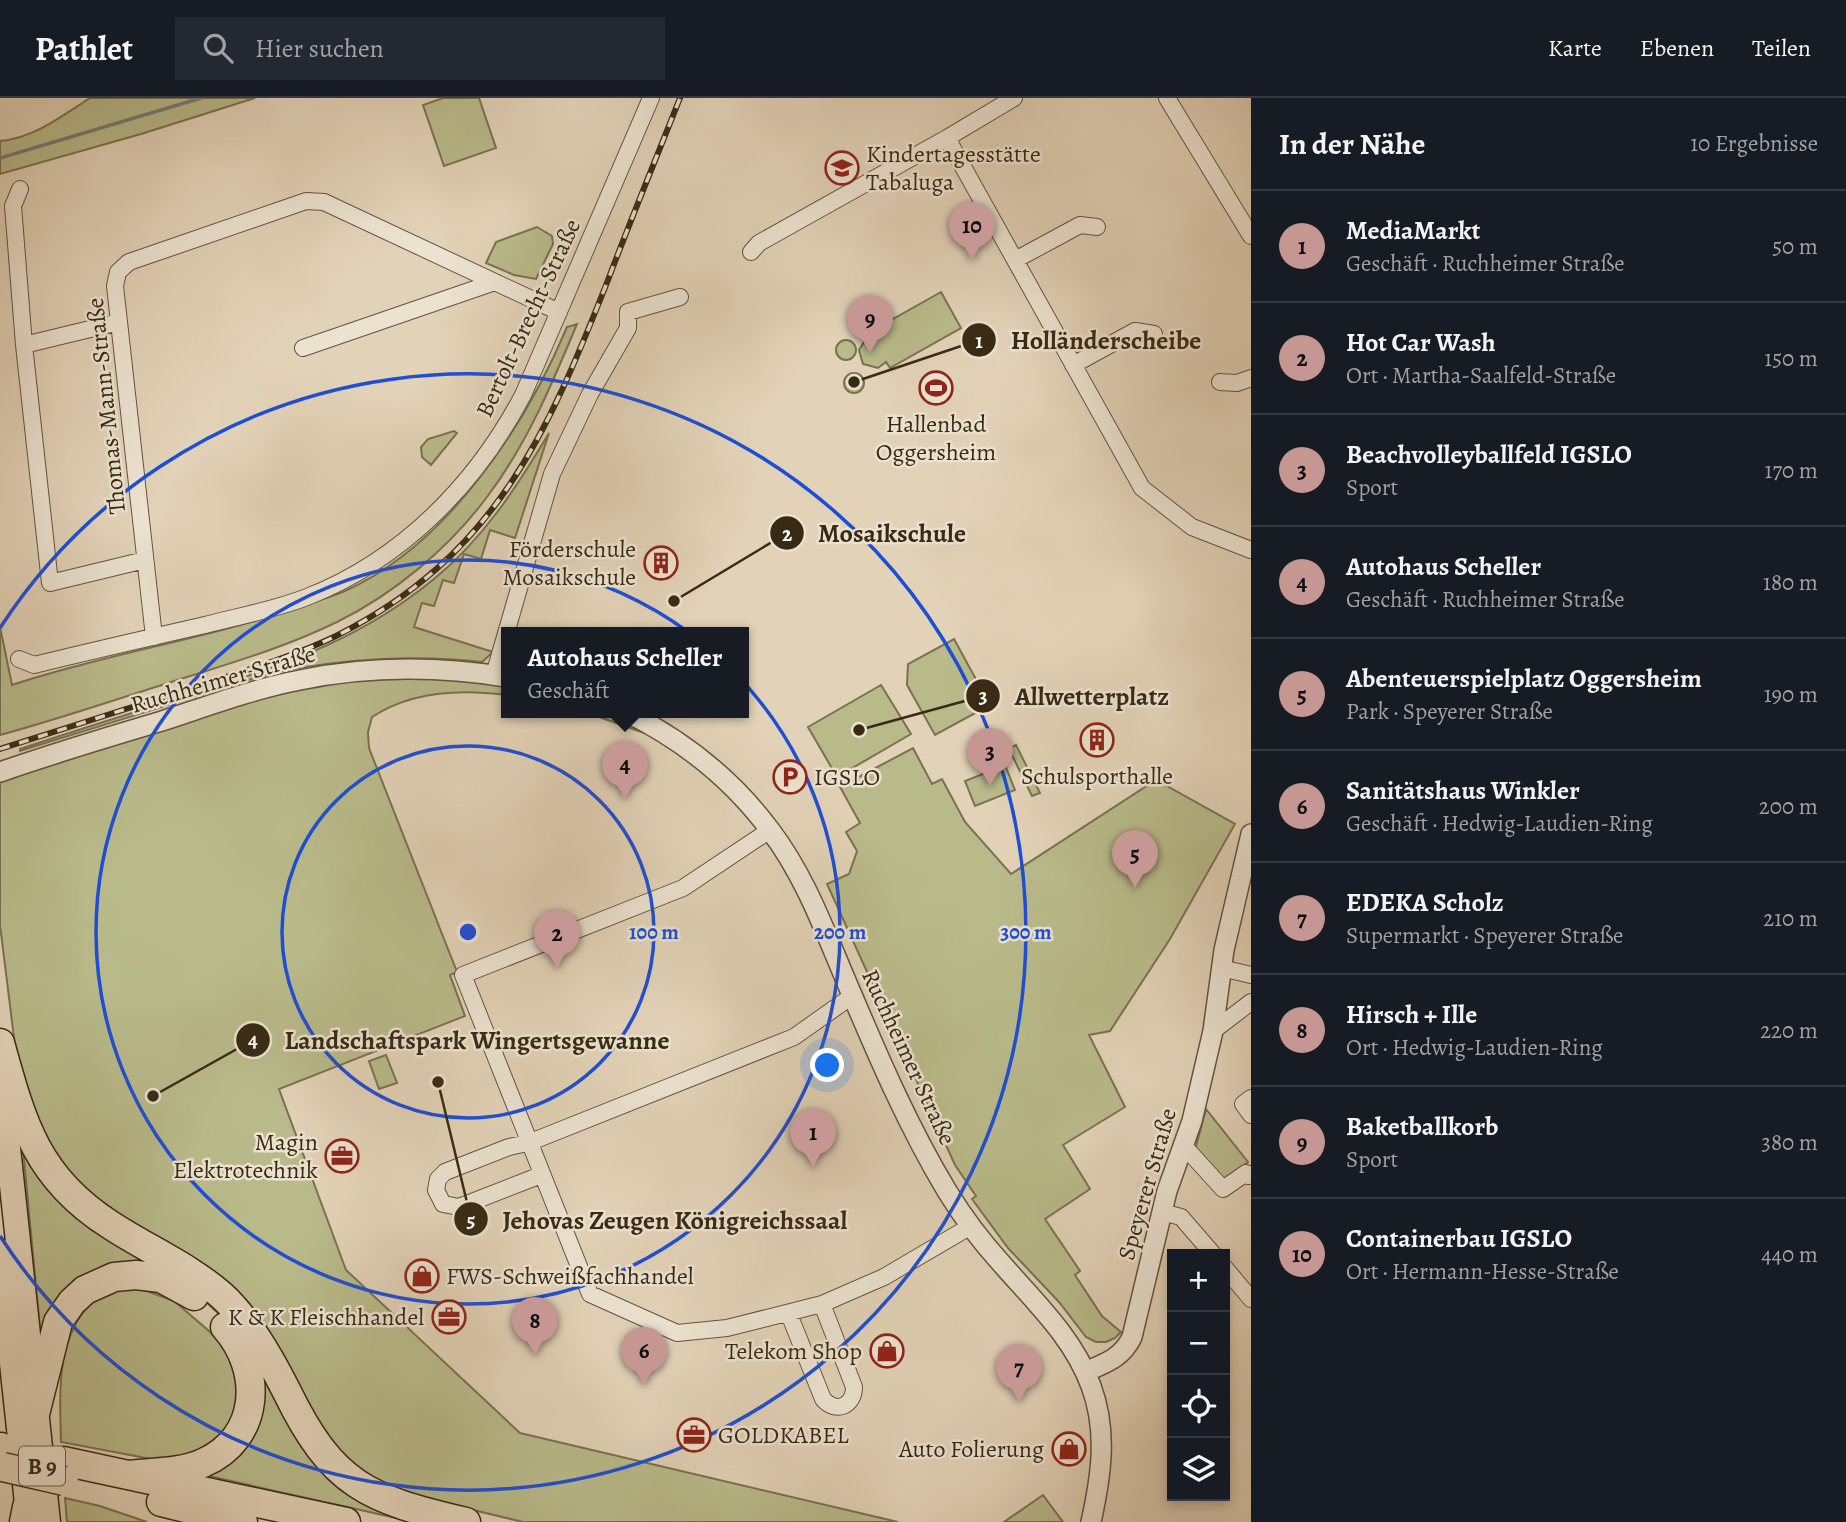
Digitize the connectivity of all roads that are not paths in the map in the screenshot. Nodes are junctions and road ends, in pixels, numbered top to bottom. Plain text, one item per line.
1 (651, 98) edge
2 (1014, 98) edge
3 (1167, 98) edge
4 (947, 138) junction
5 (19, 189) dead end
6 (1097, 228) dead end
7 (1249, 229) edge
8 (751, 252) dead end
9 (1015, 260) junction
10 (495, 282) junction
11 (680, 297) dead end
12 (559, 312) junction
13 (119, 322) junction
14 (1154, 334) dead end
15 (24, 345) junction
16 (303, 348) dead end
17 (1073, 365) junction
18 (1251, 378) edge
19 (1220, 382) dead end
20 (1251, 550) edge
21 (145, 559) junction
22 (513, 627) edge
23 (154, 636) junction
24 (19, 659) dead end
25 (500, 676) edge
26 (637, 718) edge
27 (0, 772) edge
28 (771, 830) junction
29 (1251, 834) edge
30 (1221, 968) junction
31 (1251, 975) edge
32 (852, 996) junction
33 (1251, 1002) edge
34 (1213, 1031) junction
35 (0, 1043) edge
36 (0, 1072) edge
37 (1251, 1098) edge
38 (1251, 1115) edge
39 (528, 1143) junction
40 (1183, 1145) junction
41 (541, 1175) junction
42 (1250, 1177) edge
43 (1162, 1212) junction
44 (971, 1226) junction
45 (1209, 1249) edge
46 (0, 1251) edge
47 (1230, 1272) edge
48 (1248, 1288) edge
49 (822, 1304) junction
50 (789, 1314) junction
51 (5, 1324) edge
52 (1085, 1372) junction
53 (36, 1410) junction
54 (1, 1457) edge
55 (136, 1486) junction
56 (32, 1518) edge
57 (176, 1522) edge
58 (243, 1522) edge
59 (346, 1522) edge
60 (466, 1522) edge
61 (1091, 1522) edge

1 - 12 street, Bertolt-Brecht-Straße
2 - 4 street
3 - 7 street
4 - 8 street
4 - 9 street
5 - 15 street
6 - 9 street
9 - 17 street
10 - 12 street, Thomas-Mann-Straße
10 - 13 street, Thomas-Mann-Straße
10 - 16 street
11 - 22 street
12 - 23 street, Bertolt-Brecht-Straße
13 - 15 street
13 - 21 street, Thomas-Mann-Straße
14 - 17 street
15 - 21 street
17 - 20 street
18 - 19 street
21 - 23 street, Thomas-Mann-Straße
23 - 24 street, Bertolt-Brecht-Straße
25 - 27 street, Ruchheimer Straße
26 - 28 street, Ruchheimer Straße
28 - 32 street, Ruchheimer Straße
28 - 39 street
29 - 30 street, Speyerer Straße
30 - 31 street
30 - 34 street, Speyerer Straße
32 - 39 street
32 - 44 street, Ruchheimer Straße
33 - 34 street
34 - 40 street, Speyerer Straße
35 - 60 highway
36 - 53 highway, B 9
37 - 38 street
39 - 41 street
39 - 41 street
40 - 42 street
40 - 43 street, Speyerer Straße
41 - 50 street
43 - 45 street
43 - 52 street, Speyerer Straße
44 - 49 street
44 - 52 street, Ruchheimer Straße
46 - 51 highway, B 9
47 - 48 street
49 - 50 street
49 - 50 street
51 - 56 highway, B 9
52 - 61 street
53 - 55 highway
53 - 56 highway, B 9
54 - 55 highway
55 - 57 highway
55 - 58 highway
55 - 59 highway

